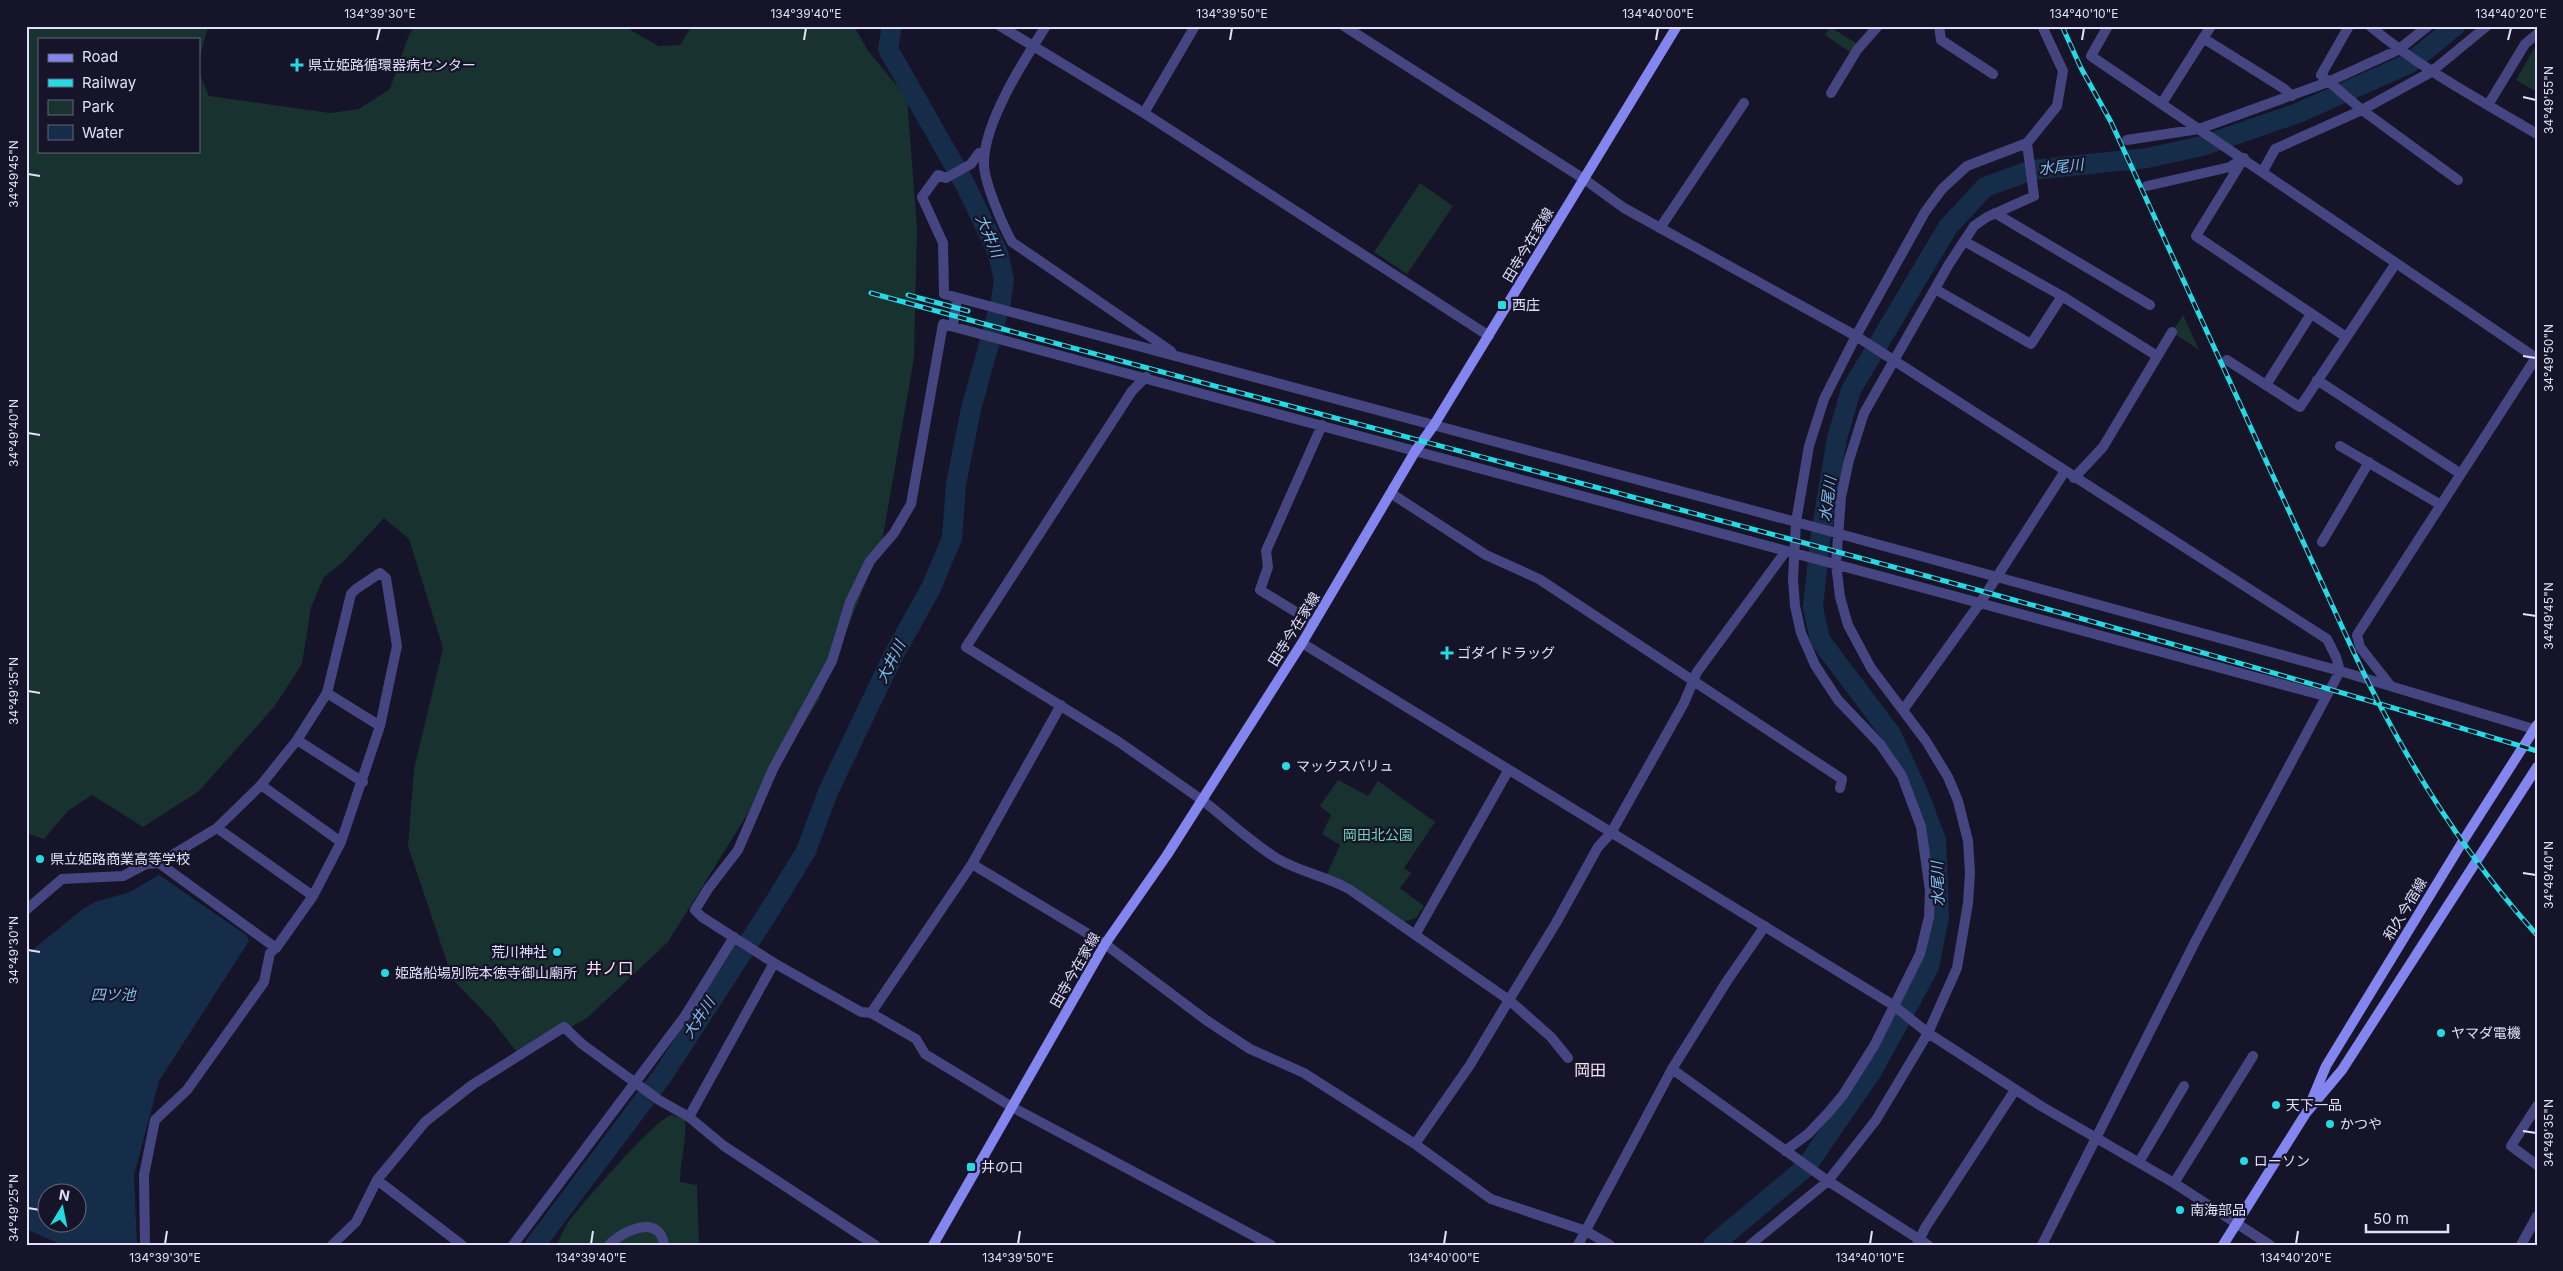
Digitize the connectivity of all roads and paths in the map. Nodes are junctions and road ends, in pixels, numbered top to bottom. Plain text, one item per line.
1 (1000, 26) edge
2 (1046, 26) edge
3 (1195, 26) edge
4 (1344, 26) edge
5 (1677, 26) edge
6 (1878, 26) edge
7 (1939, 26) edge
8 (2042, 26) edge
9 (2108, 26) edge
10 (2210, 26) edge
11 (2348, 26) edge
12 (2370, 26) edge
13 (2428, 26) edge
14 (2487, 26) edge
15 (2533, 32) edge
16 (2203, 38) junction
17 (1033, 47) junction
18 (2398, 50) junction
19 (2431, 72) junction
20 (1993, 74) dead end
21 (2328, 82) junction
22 (1831, 93) dead end
23 (2292, 96) junction
24 (1744, 103) dead end
25 (2162, 104) junction
26 (2488, 104) junction
27 (2362, 110) junction
28 (1144, 113) junction
29 (2199, 129) junction
30 (2537, 134) edge
31 (2127, 140) dead end
32 (2027, 143) junction
33 (985, 152) junction
34 (2244, 158) junction
35 (2263, 171) junction
36 (1584, 179) junction
37 (2458, 180) dead end
38 (2147, 186) dead end
39 (1995, 212) junction
40 (1660, 228) junction
41 (1964, 240) junction
42 (2396, 264) junction
43 (1935, 289) junction
44 (2062, 296) junction
45 (957, 298) junction
46 (2150, 305) dead end
47 (2311, 314) junction
48 (953, 326) junction
49 (2172, 332) dead end
50 (1489, 336) junction
51 (1856, 336) junction
52 (2346, 337) junction
53 (1178, 356) junction
54 (2157, 356) junction
55 (2536, 357) edge
56 (2227, 360) dead end
57 (1894, 362) junction
58 (1146, 377) junction
59 (2317, 380) junction
60 (2266, 385) junction
61 (1322, 425) junction
62 (1434, 425) junction
63 (2340, 446) dead end
64 (1416, 450) junction
65 (2369, 462) junction
66 (2065, 471) junction
67 (2461, 474) junction
68 (2074, 478) junction
69 (1392, 494) junction
70 (2440, 505) junction
71 (1796, 522) junction
72 (1840, 534) junction
73 (2322, 542) dead end
74 (1791, 552) junction
75 (1836, 564) junction
76 (1995, 576) junction
77 (1980, 603) junction
78 (1314, 622) junction
79 (1302, 643) junction
80 (2340, 671) junction
81 (1693, 683) junction
82 (2390, 685) junction
83 (328, 693) junction
84 (2326, 696) junction
85 (1060, 705) junction
86 (1903, 710) junction
87 (380, 726) junction
88 (2536, 728) edge
89 (297, 740) junction
90 (2537, 767) edge
91 (1508, 771) junction
92 (363, 782) junction
93 (260, 785) junction
94 (1840, 788) dead end
95 (1202, 800) junction
96 (217, 828) junction
97 (1611, 833) junction
98 (341, 842) junction
99 (159, 863) junction
100 (972, 864) junction
101 (313, 896) junction
102 (26, 910) edge
103 (1765, 926) junction
104 (1415, 935) junction
105 (734, 937) junction
106 (1105, 944) junction
107 (276, 948) junction
108 (774, 963) junction
109 (1509, 1000) junction
110 (1893, 1005) junction
111 (871, 1014) junction
112 (1928, 1033) junction
113 (2253, 1056) dead end
114 (1568, 1058) dead end
115 (1672, 1070) junction
116 (634, 1083) junction
117 (2184, 1086) dead end
118 (2015, 1090) junction
119 (2537, 1106) edge
120 (1012, 1107) junction
121 (2306, 1113) junction
122 (689, 1117) junction
123 (2096, 1138) junction
124 (1415, 1144) junction
125 (1785, 1151) junction
126 (2140, 1162) junction
127 (2537, 1165) edge
128 (377, 1180) junction
129 (1828, 1181) junction
130 (2174, 1183) junction
131 (2537, 1216) edge
132 (2236, 1224) junction
133 (1586, 1231) junction
134 (1921, 1243) edge
135 (145, 1245) edge
136 (332, 1245) edge
137 (462, 1245) edge
138 (513, 1245) edge
139 (609, 1245) edge
140 (664, 1245) edge
141 (875, 1245) edge
142 (933, 1245) edge
143 (1271, 1245) edge
144 (1578, 1245) edge
145 (1610, 1245) edge
146 (1750, 1245) edge
147 (2042, 1245) edge
148 (2223, 1245) edge
149 (2270, 1245) edge
150 (2521, 1245) edge

1 - 17 street
2 - 17 street
3 - 28 street
4 - 36 street
5 - 36 main road, 田寺今在家線
6 - 22 street
7 - 20 street
8 - 32 street
9 - 25 street
10 - 16 street
11 - 21 street
12 - 18 street
13 - 18 street
14 - 19 street
15 - 26 street
16 - 23 street
16 - 25 street
17 - 28 street
17 - 33 street
18 - 19 street
18 - 21 street
19 - 26 street
19 - 27 street
21 - 23 street
21 - 27 street
23 - 29 street
24 - 40 street
25 - 29 street
26 - 30 street
27 - 35 street
27 - 37 street
28 - 50 street
29 - 31 street
29 - 34 street
32 - 39 street
32 - 51 street
33 - 45 street
33 - 53 street
34 - 35 street
34 - 38 street
34 - 47 street
35 - 42 street
36 - 40 street
36 - 50 main road, 田寺今在家線
39 - 41 street
39 - 46 street
40 - 51 street
41 - 43 street
41 - 44 street
42 - 52 street
42 - 55 street
43 - 44 street
43 - 57 street
44 - 54 street
45 - 48 street
45 - 53 street
47 - 52 street
47 - 60 street
48 - 58 street
48 - 105 street
49 - 54 street
50 - 62 main road, 田寺今在家線
51 - 57 street
51 - 71 street
52 - 59 street
53 - 62 street
54 - 68 street
55 - 67 street
56 - 60 street
57 - 66 street
57 - 72 street
58 - 61 street
58 - 85 street
59 - 60 street
59 - 67 street
61 - 64 street
61 - 78 street
62 - 64 main road, 田寺今在家線
62 - 71 street
63 - 65 street
64 - 69 main road, 田寺今在家線
64 - 74 street
65 - 70 street
65 - 73 street
66 - 68 street
66 - 76 street
67 - 70 street
68 - 80 street
69 - 78 main road, 田寺今在家線
69 - 81 street
70 - 82 street
71 - 72 street
71 - 74 street
72 - 75 street
72 - 76 street
74 - 75 street
74 - 81 street
74 - 110 street
75 - 77 street
75 - 86 street
76 - 77 street
76 - 80 street
77 - 84 street
77 - 86 street
78 - 79 main road, 田寺今在家線
79 - 91 street
79 - 95 main road, 田寺今在家線
80 - 82 street
80 - 84 street
81 - 94 street
81 - 97 street
82 - 88 street
83 - 87 street
83 - 87 street
83 - 89 street
84 - 123 street
85 - 95 street
85 - 100 street
86 - 112 street
87 - 92 street
88 - 121 main road, 和久今宿線
89 - 92 street
89 - 93 street
90 - 121 main road, 和久今宿線
91 - 97 street
91 - 104 street
92 - 98 street
93 - 96 street
93 - 98 street
95 - 104 street
95 - 106 main road, 田寺今在家線
96 - 99 street
96 - 101 street
97 - 103 street
97 - 109 street
98 - 101 street
99 - 102 street
99 - 107 street
100 - 106 street
100 - 111 street
101 - 107 street
103 - 110 street
103 - 115 street
104 - 109 street
105 - 108 street
105 - 116 street
106 - 120 main road, 田寺今在家線
106 - 124 street
107 - 135 street
108 - 111 street
108 - 122 street
109 - 114 street
109 - 124 street
110 - 112 street
110 - 125 street
111 - 120 street
112 - 118 street
112 - 129 street
113 - 130 street
115 - 125 street
115 - 133 street
116 - 122 street
116 - 128 street
116 - 138 street
117 - 126 street
118 - 123 street
118 - 134 street
119 - 127 street
120 - 142 main road, 田寺今在家線
120 - 143 street
121 - 132 main road, 和久今宿線
122 - 141 street
123 - 126 street
123 - 147 street
124 - 133 street
125 - 129 street
126 - 130 street
128 - 136 street
128 - 137 street
129 - 134 street
129 - 146 street
130 - 132 street
131 - 150 street
132 - 148 main road, 和久今宿線
132 - 149 street
133 - 144 street
133 - 145 street
139 - 140 street

